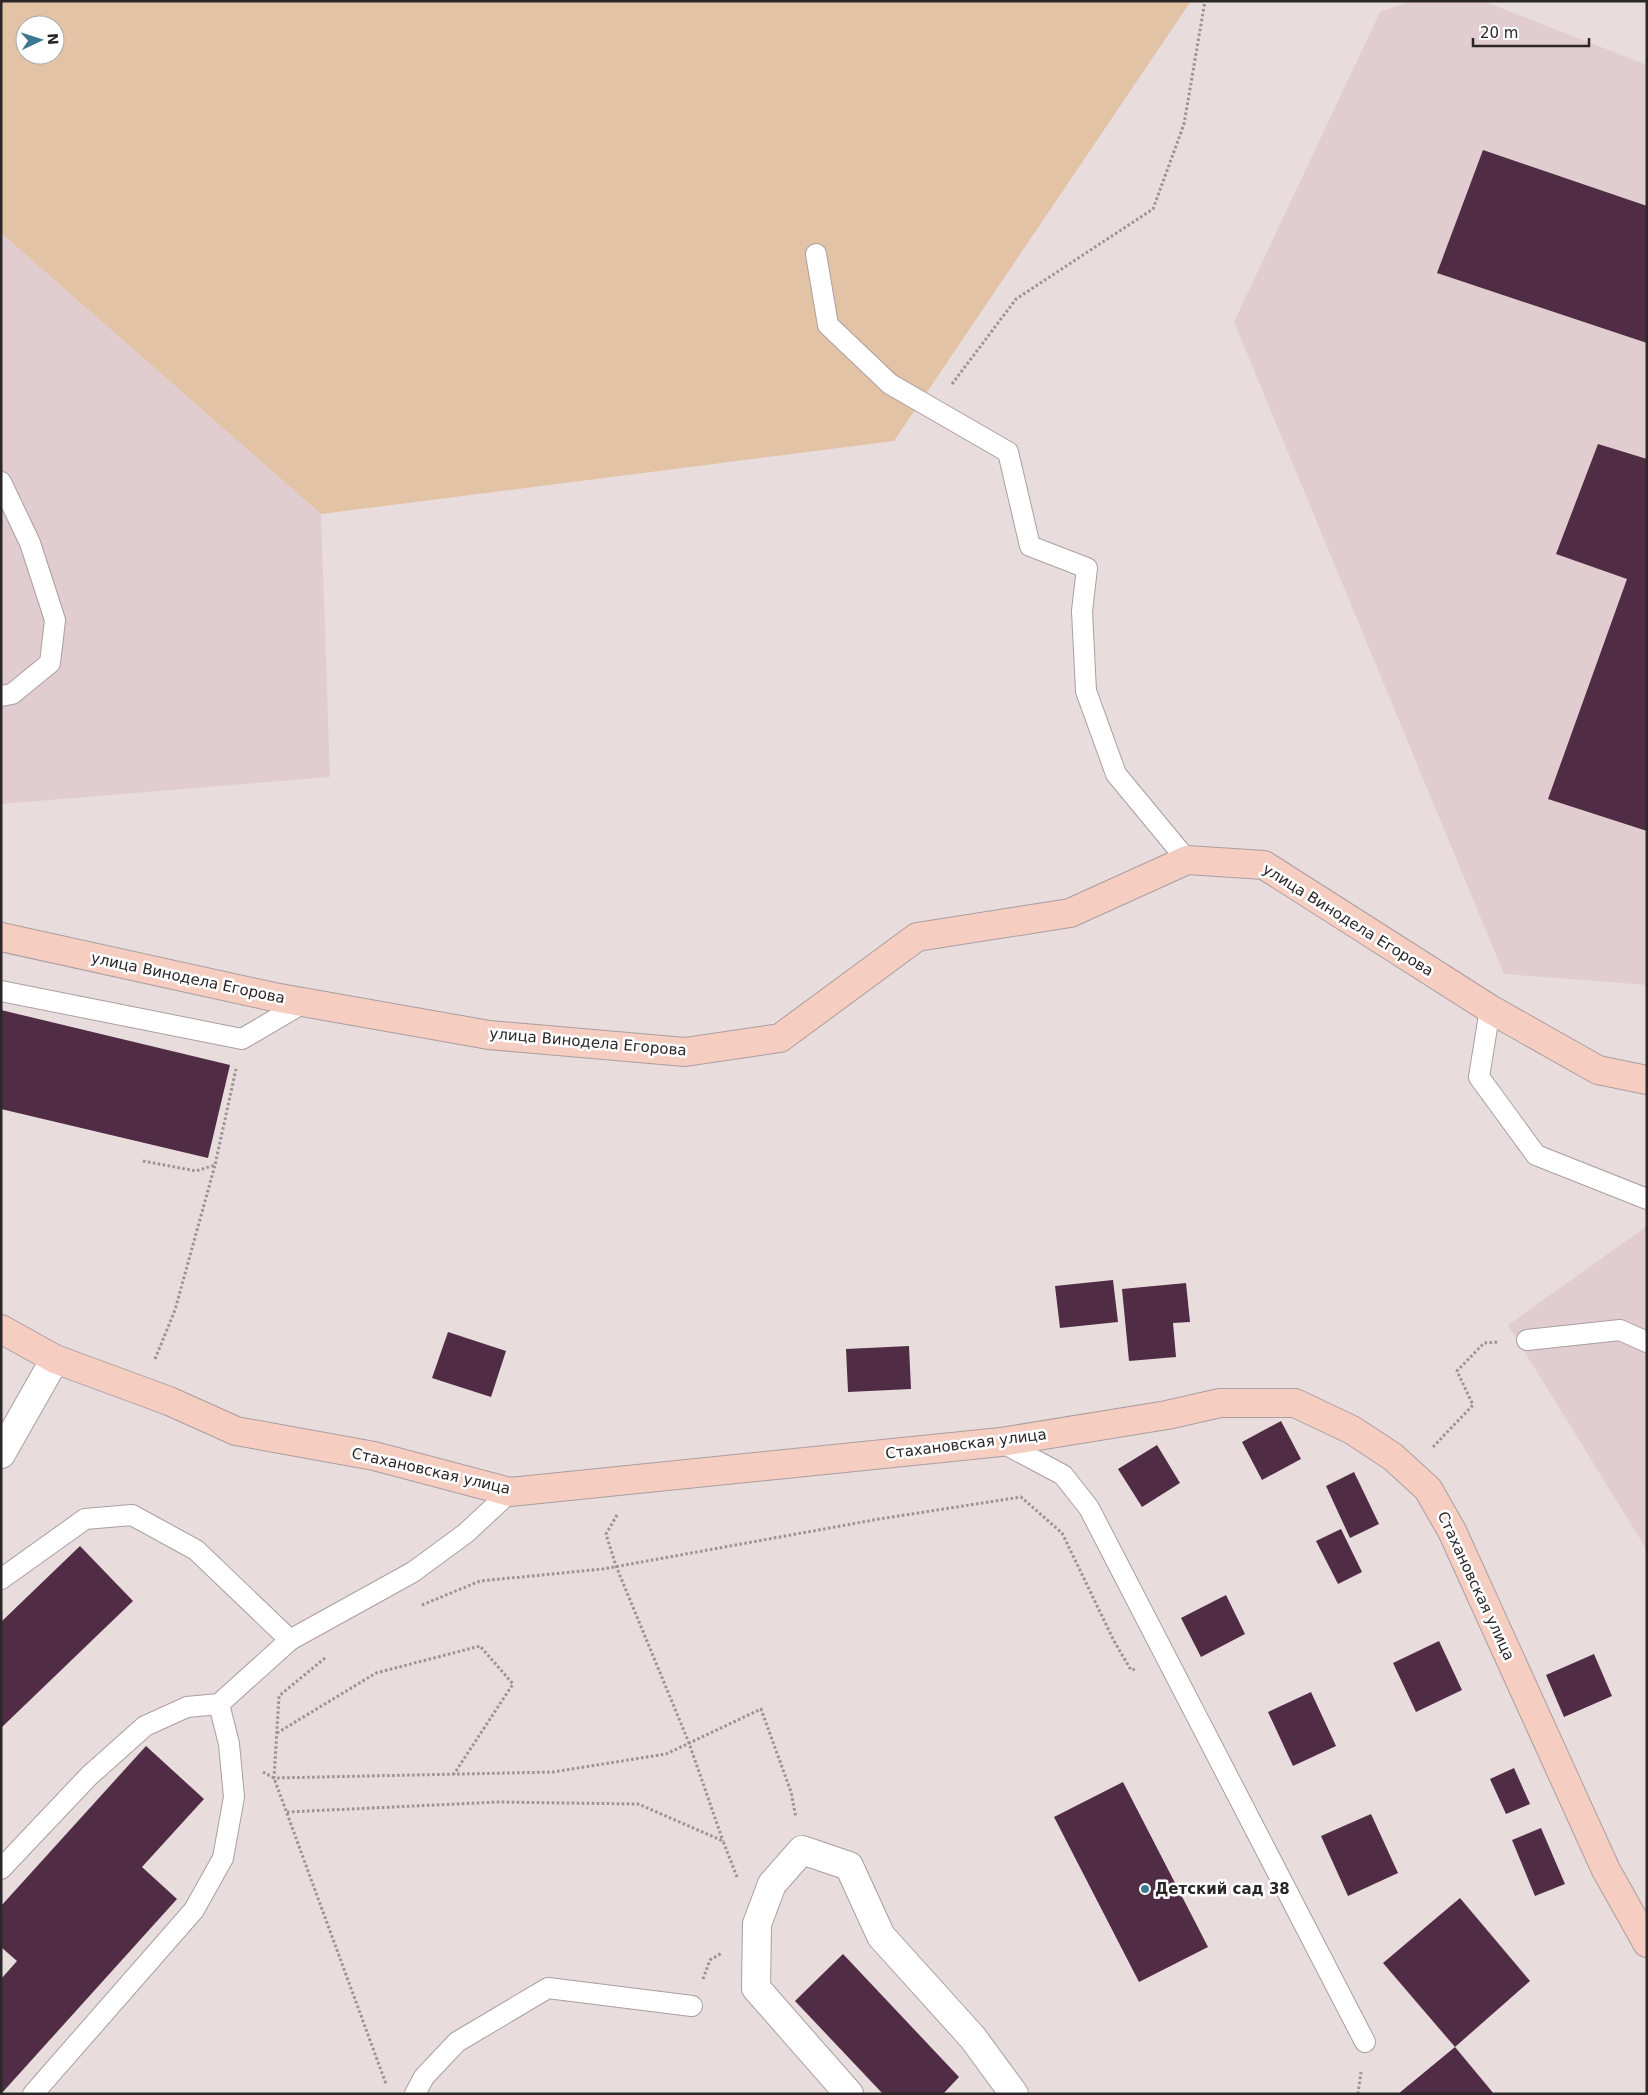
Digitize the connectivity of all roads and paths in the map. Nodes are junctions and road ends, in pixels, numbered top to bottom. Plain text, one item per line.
1 (1205, 1) edge
2 (816, 254) dead end
3 (934, 409) junction
4 (1, 482) edge
5 (1, 696) edge
6 (1187, 860) junction
7 (1, 938) edge
8 (1, 991) edge
9 (305, 1002) junction
10 (1490, 1009) junction
11 (242, 1039) junction
12 (1647, 1080) edge
13 (143, 1161) dead end
14 (215, 1165) junction
15 (1647, 1199) edge
16 (1, 1329) edge
17 (1527, 1340) joint
18 (1647, 1342) edge
19 (55, 1359) junction
20 (120, 1382) junction
21 (1001, 1442) junction
22 (1, 1454) edge
23 (1409, 1472) junction
24 (636, 1479) junction
25 (510, 1492) junction
26 (616, 1566) junction
27 (1, 1578) edge
28 (419, 1606) dead end
29 (290, 1640) junction
30 (329, 1655) dead end
31 (1172, 1668) junction
32 (219, 1704) junction
33 (277, 1733) junction
34 (689, 1743) junction
35 (229, 1755) junction
36 (454, 1774) junction
37 (274, 1778) junction
38 (287, 1812) junction
39 (722, 1841) junction
40 (802, 1850) junction
41 (1, 1870) edge
42 (757, 1928) junction
43 (1647, 1943) edge
44 (692, 2006) joint
45 (1365, 2042) dead end
46 (386, 2084) dead end
47 (33, 2094) edge
48 (415, 2094) edge
49 (848, 2094) edge
50 (1014, 2094) edge

1 - 3 path
2 - 3 lane
3 - 6 lane
4 - 5 lane
6 - 9 main road, улица Винодела Егорова
6 - 10 main road, улица Винодела Егорова
7 - 9 main road, улица Винодела Егорова
8 - 11 lane
9 - 11 lane
10 - 12 main road, улица Винодела Егорова
10 - 15 lane
11 - 14 path
13 - 14 path
14 - 20 path
16 - 19 main road, Стахановская улица
17 - 18 lane
17 - 23 path
19 - 20 main road, Стахановская улица
19 - 22 street
20 - 25 main road, Стахановская улица
21 - 23 main road, Стахановская улица
21 - 24 main road, Стахановская улица
21 - 31 lane
23 - 43 main road, Стахановская улица
24 - 25 main road, Стахановская улица
24 - 26 path
25 - 29 lane
26 - 28 path
26 - 31 path
26 - 34 path
27 - 29 lane
29 - 32 lane
30 - 33 path
31 - 45 lane
32 - 35 lane
32 - 41 lane
33 - 36 path
33 - 37 path
34 - 36 path
34 - 39 path
34 - 40 path
35 - 37 path
35 - 47 lane
36 - 37 path
37 - 38 path
38 - 39 path
38 - 46 path
39 - 42 path
40 - 42 street
40 - 50 street
42 - 44 path
42 - 49 street
44 - 48 lane

